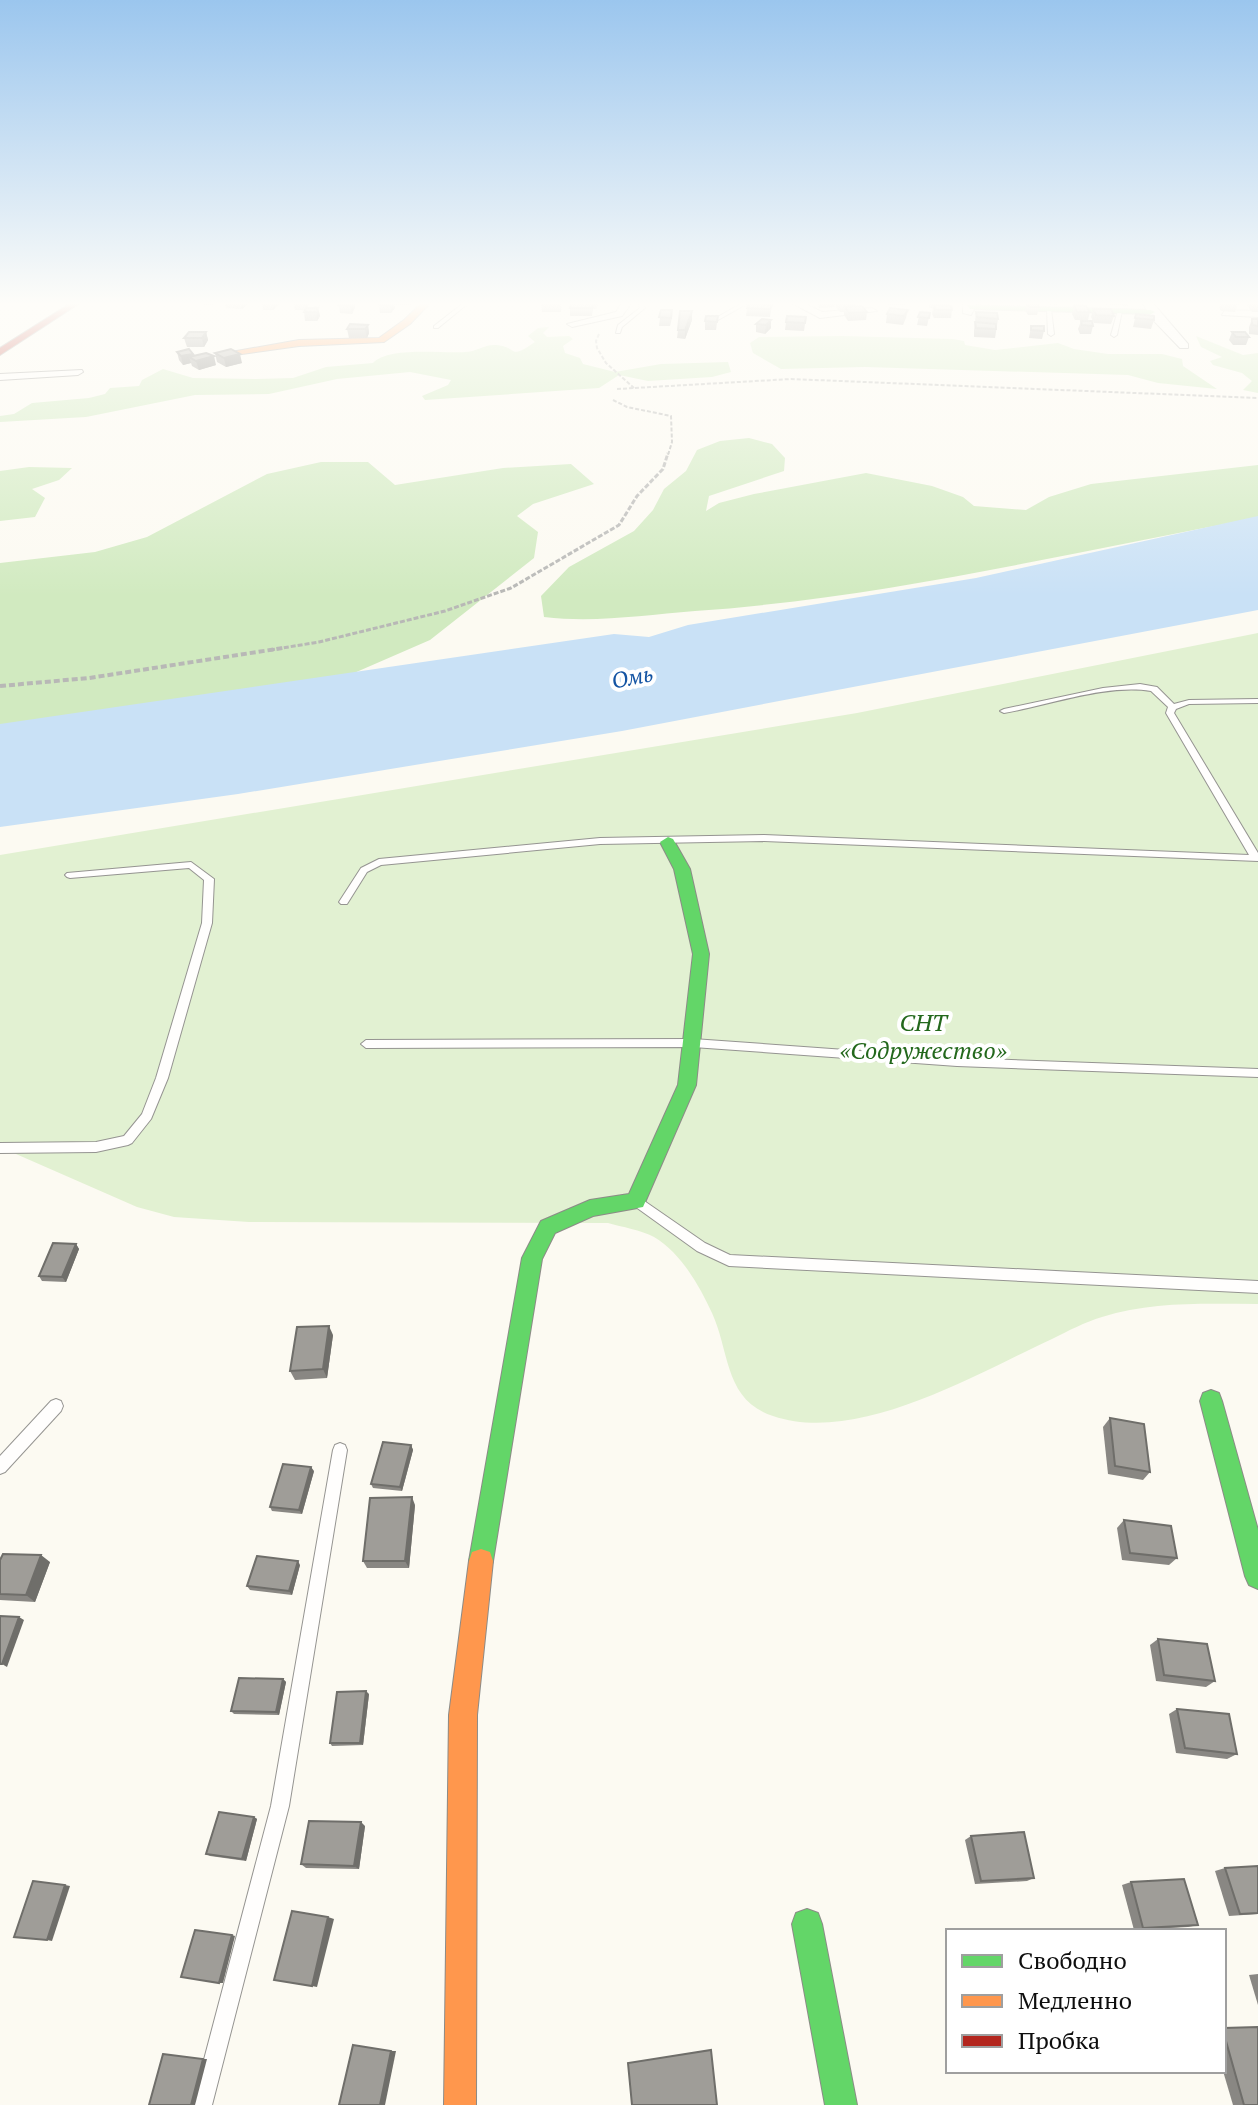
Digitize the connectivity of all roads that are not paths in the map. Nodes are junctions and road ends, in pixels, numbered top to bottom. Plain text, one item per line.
1 (1258, 701) edge
2 (1172, 707) junction
3 (1004, 711) dead end
4 (668, 842) junction
5 (1257, 858) edge
6 (70, 875) dead end
7 (344, 902) dead end
8 (693, 1043) junction
9 (366, 1044) dead end
10 (1258, 1073) edge
11 (0, 1148) edge
12 (636, 1201) junction
13 (1258, 1287) edge
14 (1211, 1401) dead end
15 (56, 1406) dead end
16 (340, 1450) dead end
17 (0, 1467) edge
18 (1258, 1576) edge
19 (807, 1924) dead end
20 (202, 2105) edge
21 (460, 2105) edge
22 (841, 2105) edge

1 - 2 lane
2 - 3 lane
2 - 5 lane
4 - 5 lane
4 - 7 lane
4 - 8 street
6 - 11 lane
8 - 9 lane
8 - 10 lane
8 - 12 street
12 - 13 lane
12 - 21 street
14 - 18 street
15 - 17 lane
16 - 20 lane
19 - 22 street

